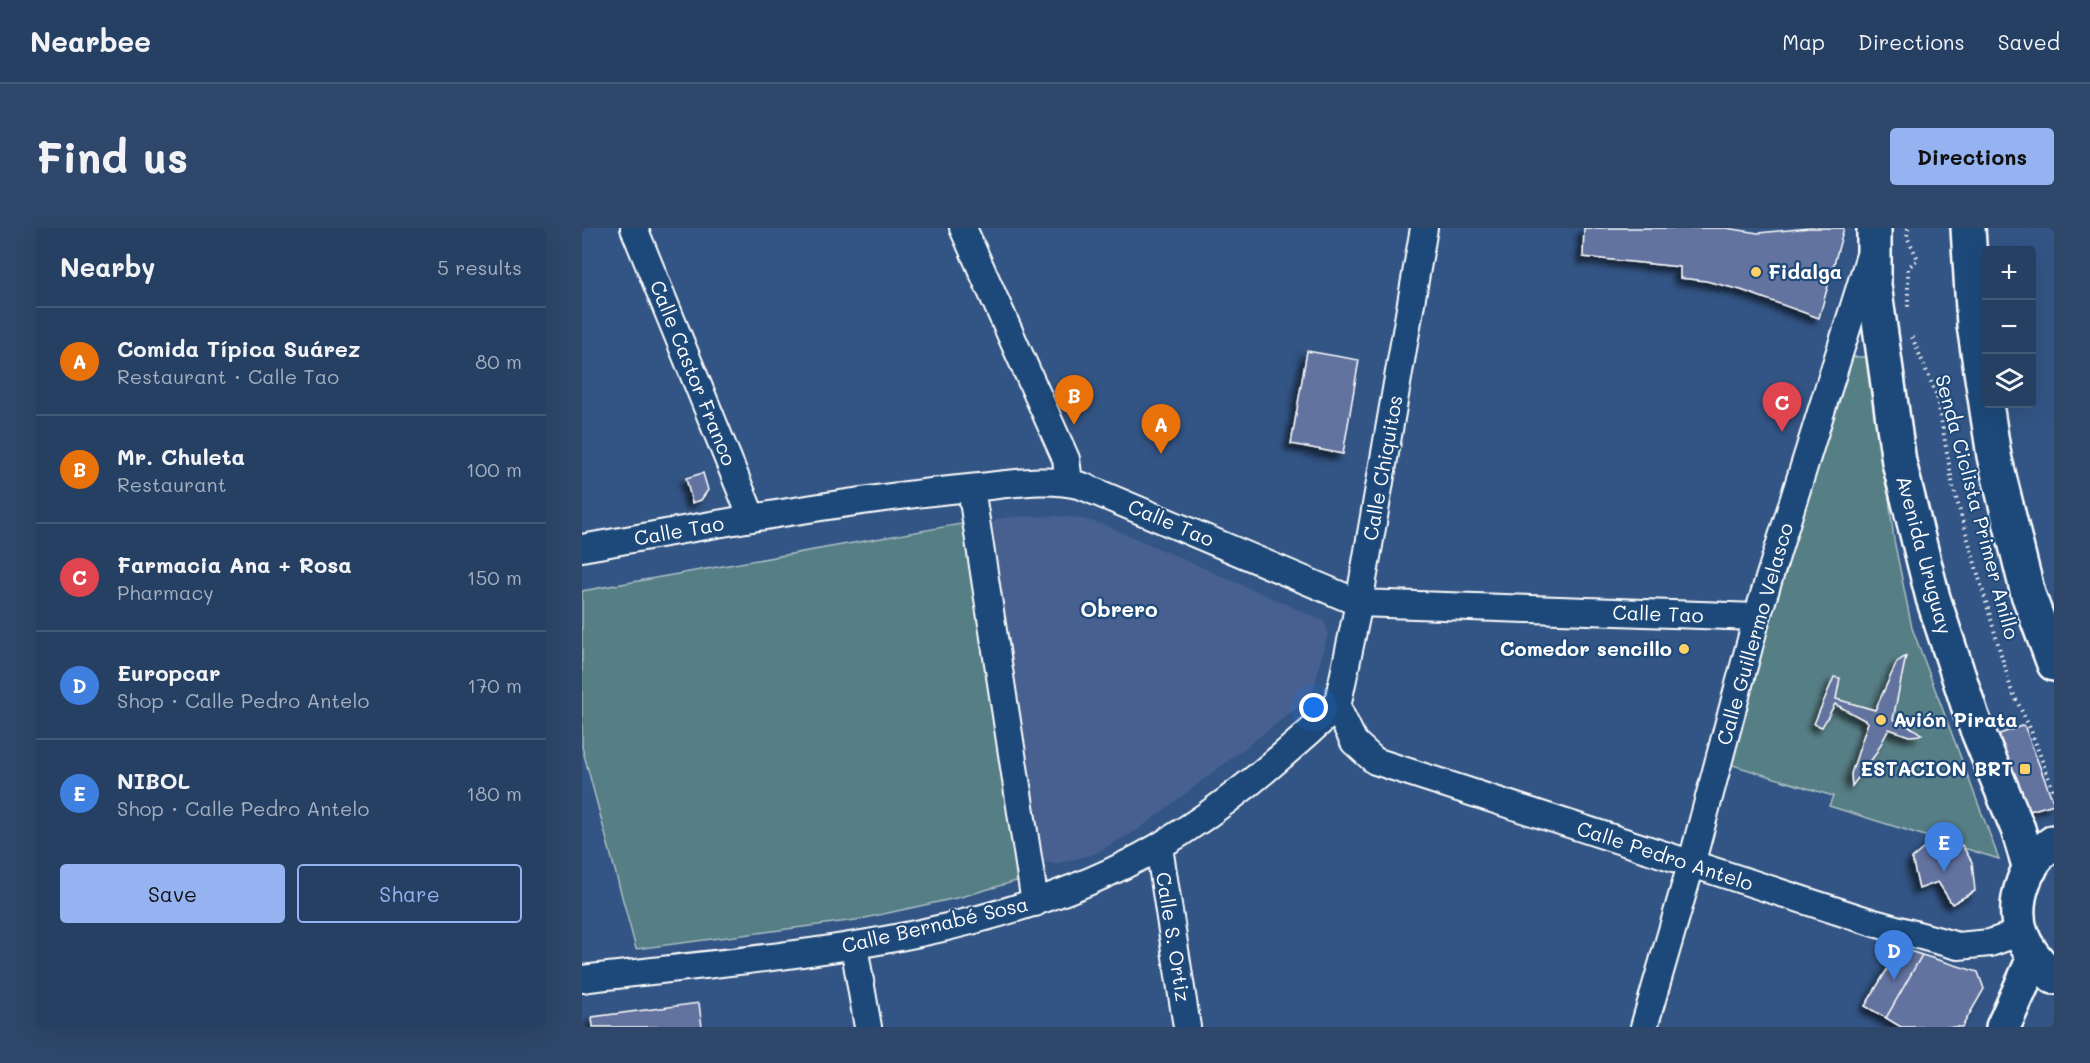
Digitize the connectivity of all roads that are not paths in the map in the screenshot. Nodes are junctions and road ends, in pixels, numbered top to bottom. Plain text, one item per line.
1 (634, 228) edge
2 (963, 228) edge
3 (1424, 228) edge
4 (1968, 228) edge
5 (1874, 236) edge
6 (1069, 482) junction
7 (971, 488) junction
8 (752, 518) junction
9 (582, 548) edge
10 (1359, 603) junction
11 (1756, 617) junction
12 (2054, 664) edge
13 (1337, 707) junction
14 (2054, 842) edge
15 (1159, 847) junction
16 (1691, 865) junction
17 (2030, 869) junction
18 (1035, 903) junction
19 (854, 946) junction
20 (2036, 955) edge
21 (582, 979) edge
22 (868, 1027) edge
23 (1187, 1027) edge
24 (1644, 1027) edge
25 (2003, 1027) edge

1 - 8 street, Calle Castor Franco
2 - 6 street
3 - 10 street, Calle Chiquitos
4 - 12 main road
5 - 11 street, Calle Guillermo Velasco
5 - 17 main road, Avenida Uruguay
6 - 7 street, Calle Tao
6 - 10 street, Calle Tao
7 - 8 street, Calle Tao
7 - 18 street
8 - 9 street, Calle Tao
10 - 11 street, Calle Tao
10 - 13 street, Calle Chiquitos
11 - 16 street, Calle Guillermo Velasco
13 - 15 street, Calle Bernabé Sosa
13 - 16 street, Calle Pedro Antelo
14 - 17 main road
15 - 18 street, Calle Bernabé Sosa
15 - 23 street, Calle S. Ortiz
16 - 20 street, Calle Pedro Antelo
16 - 24 street, Calle Guillermo Velasco
17 - 20 main road
18 - 19 street, Calle Bernabé Sosa
19 - 21 street, Calle Bernabé Sosa
19 - 22 street
20 - 25 main road

